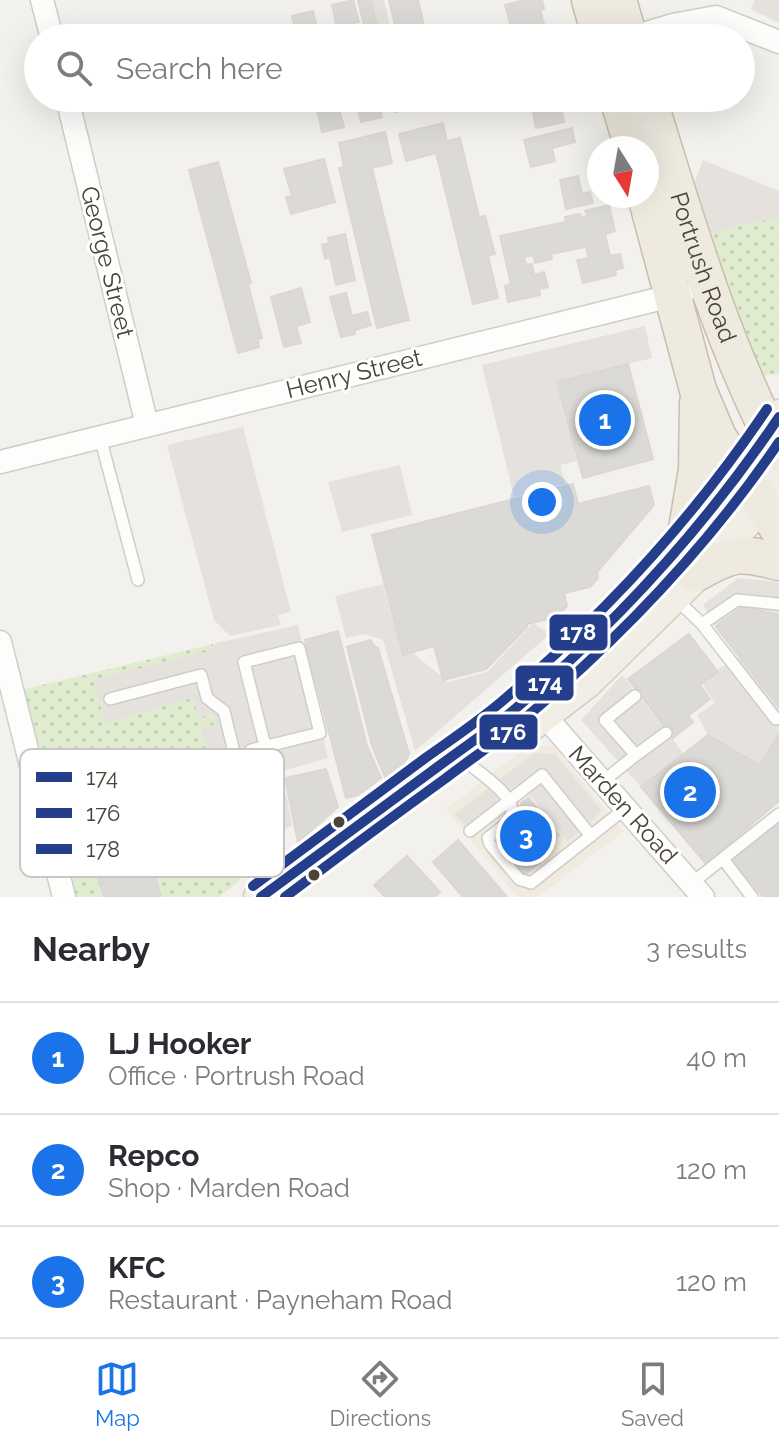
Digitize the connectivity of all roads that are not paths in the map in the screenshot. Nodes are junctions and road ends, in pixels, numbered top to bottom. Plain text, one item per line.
1 (42, 0) edge
2 (590, 0) edge
3 (618, 0) edge
4 (48, 24) edge
5 (597, 24) edge
6 (625, 24) edge
7 (678, 24) edge
8 (734, 24) edge
9 (755, 32) edge
10 (779, 42) edge
11 (70, 112) edge
12 (622, 112) edge
13 (652, 112) edge
14 (629, 136) edge
15 (649, 208) edge
16 (707, 286) junction
17 (673, 295) junction
18 (741, 375) junction
19 (779, 387) edge
20 (698, 390) junction
21 (147, 425) junction
22 (775, 434) edge
23 (100, 437) junction
24 (0, 462) edge
25 (741, 473) junction
26 (773, 502) edge
27 (779, 562) edge
28 (684, 569) junction
29 (138, 580) dead end
30 (779, 604) edge
31 (702, 624) junction
32 (0, 642) edge
33 (635, 696) dead end
34 (110, 699) dead end
35 (543, 714) junction
36 (776, 719) dead end
37 (666, 733) dead end
38 (265, 746) junction
39 (27, 749) edge
40 (235, 749) edge
41 (254, 749) edge
42 (636, 755) junction
43 (473, 767) junction
44 (602, 782) junction
45 (510, 800) junction
46 (626, 808) junction
47 (779, 814) edge
48 (470, 831) dead end
49 (591, 836) junction
50 (723, 859) junction
51 (59, 877) edge
52 (698, 890) edge
53 (278, 891) edge
54 (64, 897) edge
55 (752, 897) edge

1 - 4 street
2 - 5 highway
3 - 6 highway
7 - 8 street
9 - 10 street
11 - 21 street, George Street
12 - 14 highway
13 - 16 highway, Portrush Road
15 - 17 highway, Portrush Road
16 - 17 street, Henry Street
16 - 18 highway, Portrush Road
17 - 20 highway, Portrush Road
17 - 21 street, Henry Street
18 - 19 highway
18 - 22 highway, Portrush Road
20 - 25 highway, Portrush Road
20 - 28 highway
21 - 23 street, Henry Street
22 - 25 main road
23 - 24 street, Henry Street
23 - 29 lane
25 - 26 highway, Portrush Road
25 - 28 main road
26 - 28 main road
27 - 28 highway
28 - 31 lane
28 - 35 main road
28 - 53 main road
30 - 31 lane
31 - 36 lane
32 - 39 street
33 - 42 lane
34 - 40 lane
35 - 43 main road
35 - 44 street, Marden Road
37 - 42 lane
38 - 38 lane
38 - 41 lane
42 - 44 lane
43 - 45 lane
43 - 53 main road
44 - 46 street, Marden Road
45 - 48 lane
45 - 49 lane
45 - 49 lane
46 - 49 lane
46 - 52 street, Marden Road
47 - 50 lane
50 - 52 lane
50 - 55 lane
51 - 54 street

